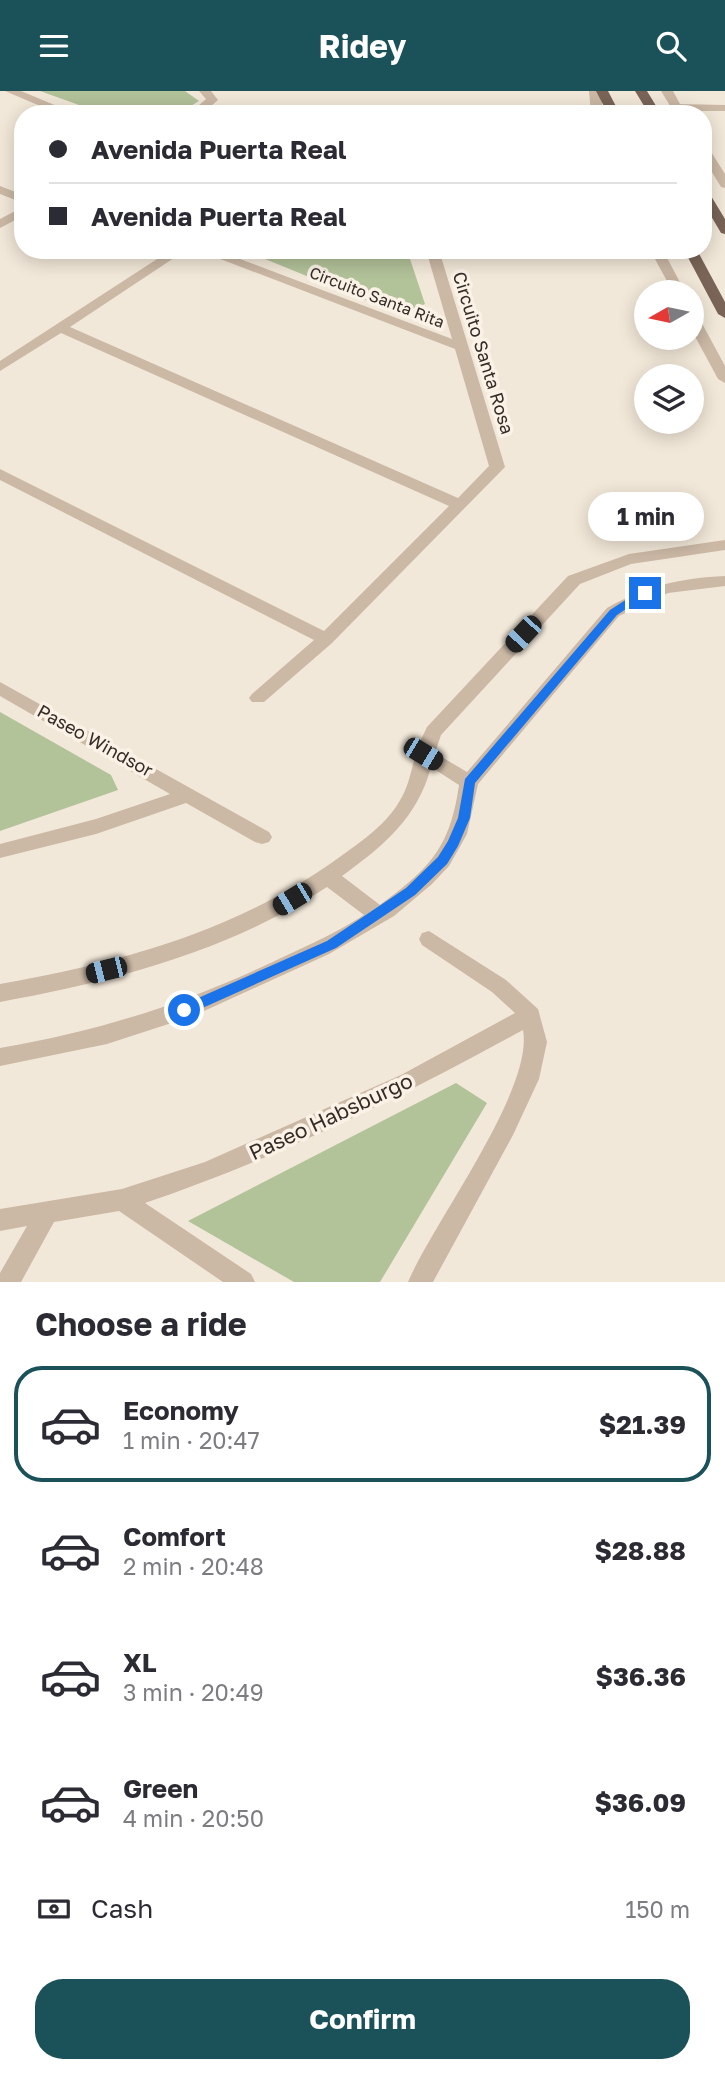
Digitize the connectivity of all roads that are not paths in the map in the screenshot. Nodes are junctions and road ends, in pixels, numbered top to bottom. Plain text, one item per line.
1 (11, 91) edge
2 (205, 91) edge
3 (47, 105) edge
4 (206, 105) edge
5 (712, 162) edge
6 (724, 182) edge
7 (712, 208) edge
8 (725, 230) edge
9 (166, 259) edge
10 (227, 259) edge
11 (435, 259) edge
12 (661, 259) edge
13 (695, 259) edge
14 (672, 280) edge
15 (725, 314) edge
16 (60, 328) junction
17 (704, 340) edge
18 (461, 347) junction
19 (0, 367) edge
20 (725, 379) edge
21 (0, 474) edge
22 (461, 505) junction
23 (725, 545) edge
24 (725, 581) edge
25 (326, 639) junction
26 (0, 688) edge
27 (258, 698) dead end
28 (423, 754) junction
29 (469, 782) junction
30 (190, 795) junction
31 (262, 837) dead end
32 (0, 851) edge
33 (329, 877) junction
34 (379, 915) junction
35 (429, 939) dead end
36 (0, 993) edge
37 (531, 1015) junction
38 (0, 1056) edge
39 (121, 1200) junction
40 (47, 1213) junction
41 (0, 1220) edge
42 (8, 1282) edge
43 (243, 1282) edge
44 (420, 1282) edge

1 - 3 street
2 - 4 street
5 - 6 street
7 - 8 main road
9 - 16 street
10 - 18 street, Circuito Santa Rita
11 - 18 street, Circuito Santa Rosa
12 - 14 street
13 - 15 main road
16 - 19 street
16 - 22 street
17 - 20 street
18 - 22 street, Circuito Santa Rosa
21 - 25 street
22 - 25 street
23 - 28 street
24 - 29 street
25 - 27 street
26 - 30 street, Paseo Windsor
28 - 29 street
28 - 33 street
29 - 34 street
30 - 31 street, Paseo Windsor
30 - 32 street
33 - 34 street
33 - 36 street
34 - 38 street
35 - 37 street
37 - 39 street, Paseo Habsburgo
37 - 44 street
39 - 40 street, Paseo Habsburgo
39 - 43 street
40 - 41 street, Paseo Habsburgo
40 - 42 street

